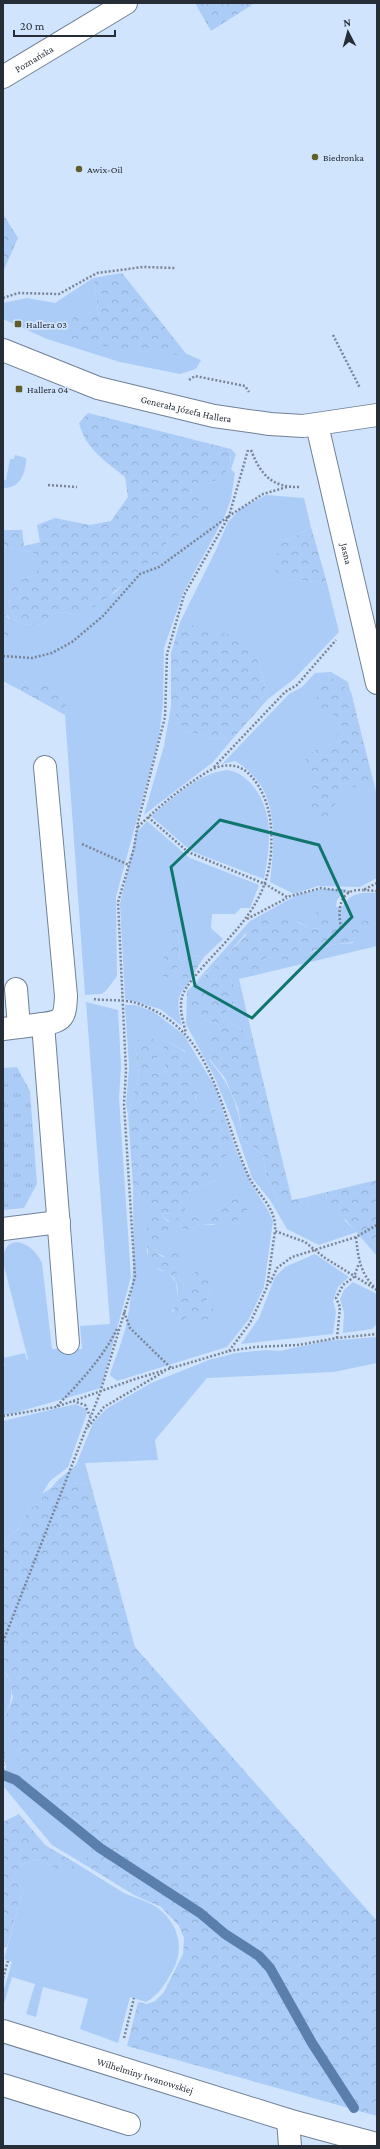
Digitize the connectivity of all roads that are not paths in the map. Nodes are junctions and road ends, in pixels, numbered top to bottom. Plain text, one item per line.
1 (126, 3) edge
2 (3, 77) edge
3 (3, 350) edge
4 (375, 416) edge
5 (317, 425) junction
6 (377, 683) edge
7 (45, 767) dead end
8 (16, 989) dead end
9 (43, 1024) junction
10 (11, 1028) edge
11 (59, 1222) junction
12 (3, 1229) edge
13 (68, 1343) dead end
14 (3, 2031) edge
15 (3, 2085) edge
16 (288, 2120) junction
17 (129, 2124) dead end
18 (377, 2144) edge
19 (290, 2146) edge

1 - 2 street, Poznańska
3 - 5 street, Generała Józefa Hallera
4 - 5 street, Generała Józefa Hallera
5 - 6 street, Jasna
7 - 9 street
8 - 10 street
9 - 10 street
9 - 11 street
11 - 12 street
11 - 13 street
14 - 16 street, Wilhelminy Iwanowskiej
15 - 17 street
16 - 18 street, Wilhelminy Iwanowskiej
16 - 19 street

